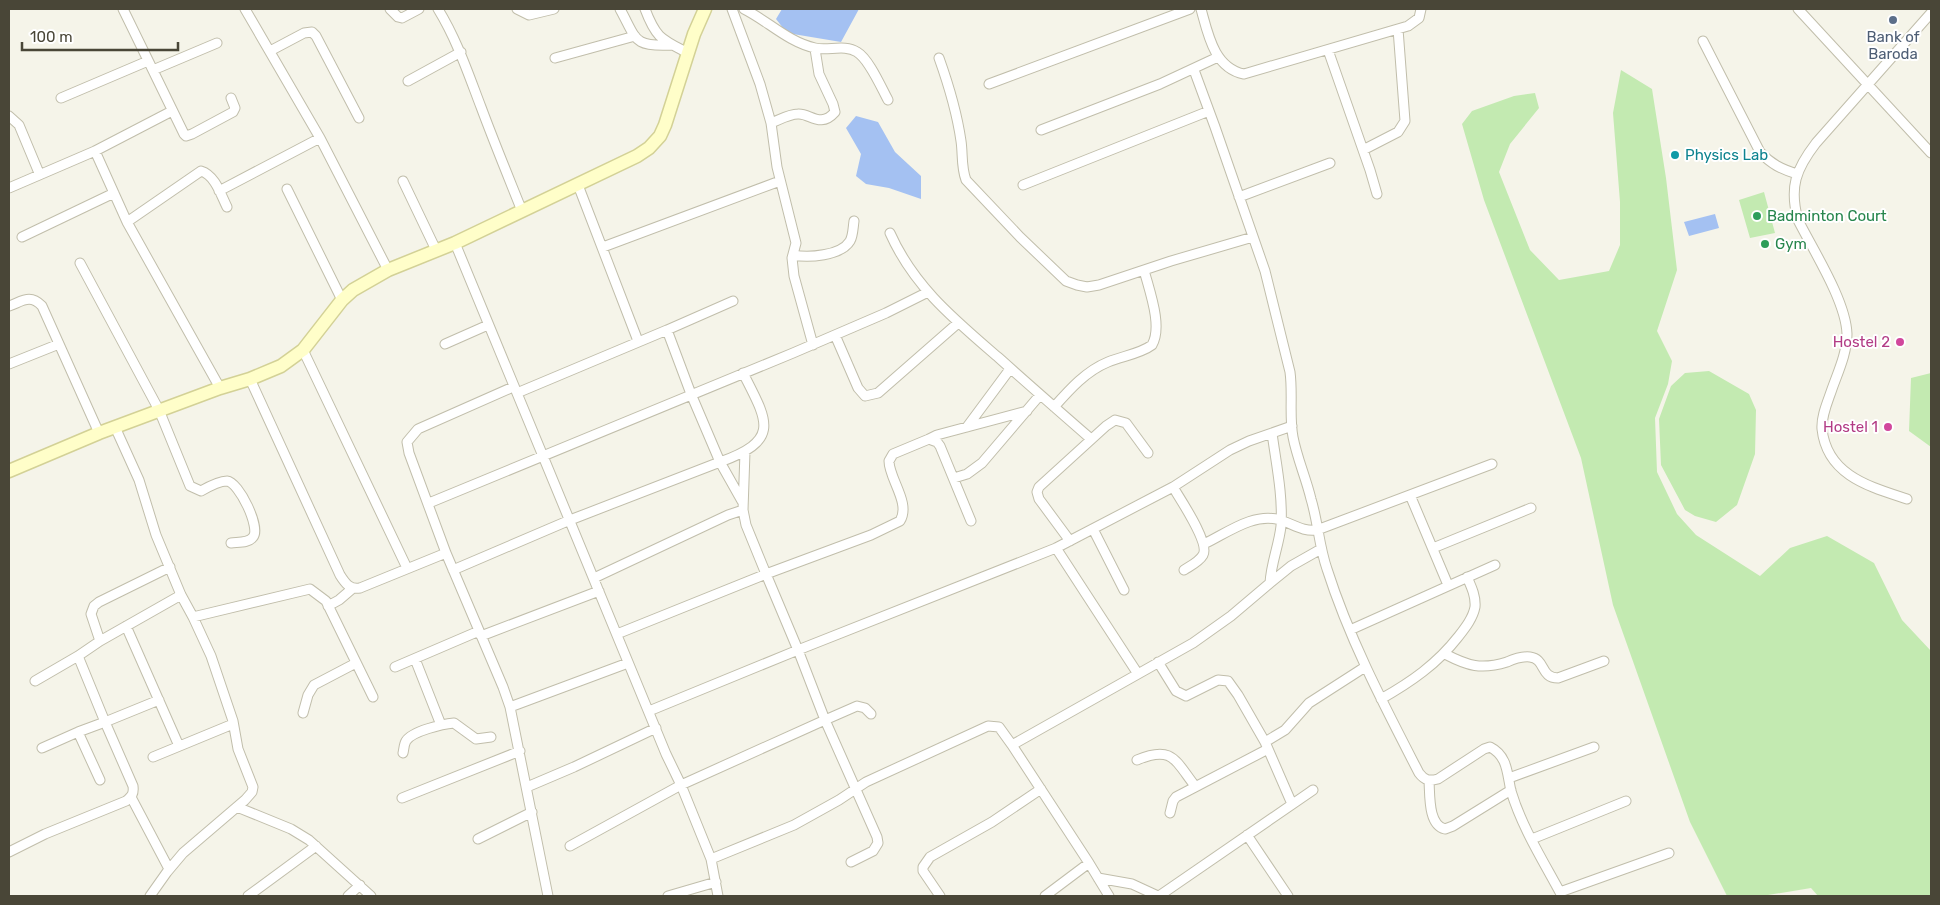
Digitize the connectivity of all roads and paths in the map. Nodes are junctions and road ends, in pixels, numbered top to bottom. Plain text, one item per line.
1 (123, 9) edge
2 (245, 9) edge
3 (390, 9) edge
4 (418, 9) edge
5 (440, 9) edge
6 (517, 9) edge
7 (554, 9) edge
8 (620, 9) edge
9 (645, 9) edge
10 (706, 9) edge
11 (732, 9) edge
12 (744, 9) edge
13 (1190, 9) edge
14 (1201, 9) edge
15 (1421, 9) edge
16 (1798, 9) edge
17 (1931, 13) edge
18 (1398, 29) junction
19 (635, 36) junction
20 (1703, 41) dead end
21 (216, 43) dead end
22 (672, 45) junction
23 (815, 48) junction
24 (1328, 50) junction
25 (270, 51) junction
26 (460, 52) junction
27 (688, 53) junction
28 (1218, 57) junction
29 (555, 58) dead end
30 (939, 58) dead end
31 (148, 61) junction
32 (153, 70) junction
33 (1194, 70) junction
34 (408, 81) dead end
35 (989, 84) dead end
36 (1868, 84) junction
37 (62, 98) dead end
38 (231, 98) dead end
39 (888, 100) dead end
40 (172, 111) junction
41 (1209, 111) junction
42 (9, 116) edge
43 (359, 118) dead end
44 (771, 123) junction
45 (1041, 130) dead end
46 (320, 138) junction
47 (1364, 150) junction
48 (95, 151) junction
49 (1931, 153) edge
50 (1330, 163) dead end
51 (39, 174) junction
52 (1797, 174) junction
53 (403, 181) dead end
54 (780, 181) junction
55 (578, 184) junction
56 (1022, 185) dead end
57 (9, 188) edge
58 (287, 189) dead end
59 (219, 191) junction
60 (114, 193) junction
61 (1377, 194) dead end
62 (1239, 197) junction
63 (227, 207) dead end
64 (522, 211) junction
65 (854, 221) dead end
66 (127, 222) junction
67 (890, 233) dead end
68 (22, 237) dead end
69 (1253, 238) junction
70 (455, 242) junction
71 (603, 247) junction
72 (436, 250) junction
73 (793, 255) junction
74 (80, 263) dead end
75 (388, 270) junction
76 (1144, 270) junction
77 (928, 292) junction
78 (342, 300) junction
79 (733, 300) dead end
80 (9, 306) edge
81 (958, 323) junction
82 (488, 325) junction
83 (667, 330) junction
84 (835, 335) junction
85 (638, 341) junction
86 (59, 344) junction
87 (445, 344) dead end
88 (813, 344) junction
89 (303, 350) junction
90 (9, 364) edge
91 (1010, 369) junction
92 (743, 373) junction
93 (250, 379) junction
94 (220, 388) junction
95 (515, 390) junction
96 (690, 394) junction
97 (1040, 395) junction
98 (1054, 407) junction
99 (159, 410) junction
100 (1027, 411) junction
101 (1292, 426) junction
102 (115, 427) junction
103 (967, 427) junction
104 (99, 433) junction
105 (1272, 433) junction
106 (930, 439) junction
107 (1091, 439) junction
108 (745, 452) junction
109 (1148, 453) dead end
110 (543, 455) junction
111 (720, 462) junction
112 (1492, 464) dead end
113 (9, 471) edge
114 (954, 478) junction
115 (1174, 487) junction
116 (1410, 494) junction
117 (1907, 499) dead end
118 (429, 503) junction
119 (742, 506) junction
120 (1531, 508) dead end
121 (570, 520) junction
122 (1281, 520) junction
123 (971, 521) dead end
124 (1093, 530) junction
125 (1317, 530) junction
126 (1070, 541) junction
127 (231, 543) dead end
128 (1204, 544) junction
129 (1056, 548) junction
130 (1432, 548) junction
131 (1321, 549) junction
132 (446, 553) junction
133 (1495, 565) dead end
134 (170, 567) junction
135 (407, 568) junction
136 (453, 570) junction
137 (1184, 570) dead end
138 (766, 574) junction
139 (1467, 577) junction
140 (594, 578) junction
141 (1270, 583) junction
142 (1448, 585) junction
143 (353, 588) junction
144 (1124, 590) dead end
145 (599, 591) junction
146 (181, 595) junction
147 (328, 606) junction
148 (193, 617) junction
149 (126, 626) junction
150 (1350, 630) junction
151 (480, 634) junction
152 (617, 634) junction
153 (100, 642) junction
154 (798, 650) junction
155 (1445, 654) junction
156 (78, 656) junction
157 (415, 659) junction
158 (1604, 661) dead end
159 (628, 662) junction
160 (1158, 662) junction
161 (356, 664) junction
162 (395, 667) dead end
163 (1365, 667) junction
164 (1138, 674) junction
165 (35, 681) dead end
166 (373, 697) dead end
167 (1381, 699) junction
168 (159, 700) junction
169 (510, 707) junction
170 (649, 711) junction
171 (303, 713) dead end
172 (871, 714) dead end
173 (825, 720) junction
174 (105, 722) junction
175 (233, 724) junction
176 (441, 725) junction
177 (656, 728) junction
178 (78, 732) junction
179 (491, 737) dead end
180 (1012, 745) junction
181 (179, 746) junction
182 (1266, 746) junction
183 (1594, 747) dead end
184 (42, 748) dead end
185 (520, 752) junction
186 (403, 753) dead end
187 (153, 757) dead end
188 (1137, 760) dead end
189 (1509, 778) junction
190 (100, 780) dead end
191 (1430, 780) junction
192 (681, 785) junction
193 (527, 786) junction
194 (1194, 786) junction
195 (856, 787) junction
196 (1041, 790) junction
197 (1313, 790) dead end
198 (1511, 790) junction
199 (131, 797) junction
200 (402, 798) dead end
201 (1626, 802) dead end
202 (1292, 804) junction
203 (237, 807) junction
204 (532, 812) junction
205 (1170, 813) dead end
206 (1247, 835) junction
207 (478, 838) dead end
208 (1532, 839) junction
209 (316, 846) junction
210 (570, 846) dead end
211 (9, 852) edge
212 (1669, 853) dead end
213 (711, 859) junction
214 (851, 862) dead end
215 (1089, 864) junction
216 (169, 869) junction
217 (1098, 878) junction
218 (716, 882) junction
219 (360, 885) junction
220 (1561, 894) edge
221 (150, 896) edge
222 (248, 896) edge
223 (348, 896) edge
224 (371, 896) edge
225 (548, 896) edge
226 (668, 896) edge
227 (718, 896) edge
228 (940, 896) edge
229 (1045, 896) edge
230 (1109, 896) edge
231 (1159, 896) edge
232 (1288, 896) edge

1 - 31 street
2 - 25 street
3 - 4 street
5 - 26 street
6 - 7 street
8 - 19 street
9 - 22 street
10 - 27 street
11 - 44 street
12 - 23 street
13 - 35 street
14 - 28 street
15 - 18 street
16 - 36 street
17 - 36 street
18 - 24 street
18 - 47 street
19 - 22 street
19 - 29 street
20 - 52 street
21 - 32 street
22 - 27 street
23 - 39 street
23 - 44 street
24 - 28 street
24 - 47 street
25 - 43 street
25 - 46 street
26 - 34 street
26 - 64 street
27 - 55 street
28 - 33 street
30 - 76 street
31 - 32 street
31 - 37 street
32 - 40 street
33 - 41 street
33 - 45 street
36 - 49 street
36 - 52 street
38 - 40 street
40 - 48 street
41 - 56 street
41 - 62 street
42 - 51 street
44 - 54 street
46 - 59 street
46 - 75 street
47 - 61 street
48 - 51 street
48 - 60 street
50 - 62 street
51 - 57 street
52 - 117 street
53 - 72 street
54 - 71 street
54 - 73 street
55 - 64 street
55 - 71 street
58 - 78 street
59 - 63 street
59 - 66 street
60 - 66 street
60 - 68 street
62 - 69 street
64 - 70 street
65 - 73 street
66 - 94 street
67 - 77 street
69 - 76 street
69 - 101 street
70 - 72 street
70 - 82 street
71 - 85 street
72 - 75 street
73 - 88 street
74 - 99 street
75 - 78 street
76 - 98 street
77 - 81 street
77 - 84 street
78 - 89 street
79 - 83 street
80 - 86 street
81 - 84 street
81 - 91 street
82 - 87 street
82 - 95 street
83 - 85 street
83 - 96 street
84 - 88 street
85 - 95 street
86 - 90 street
86 - 104 street
88 - 92 street
89 - 93 street
89 - 135 street
91 - 97 street
91 - 103 street
92 - 96 street
92 - 108 street
93 - 94 street
93 - 143 street
94 - 99 street
95 - 110 street
95 - 118 street
96 - 110 street
96 - 111 street
97 - 98 street
97 - 100 street
98 - 107 street
99 - 102 street
99 - 127 street
100 - 103 street
100 - 114 street
101 - 105 street
101 - 125 street
102 - 104 street
102 - 134 street
103 - 106 street
104 - 113 street
105 - 115 street
105 - 122 street
106 - 114 street
106 - 138 street
107 - 109 street
107 - 126 street
108 - 111 street
108 - 119 street
110 - 118 street
110 - 121 street
111 - 119 street
111 - 121 street
112 - 116 street
114 - 123 street
115 - 124 street
115 - 128 street
116 - 125 street
116 - 130 street
118 - 132 street
119 - 138 street
119 - 140 street
120 - 130 street
121 - 136 street
121 - 140 street
122 - 125 street
122 - 128 street
122 - 141 street
124 - 126 street
124 - 144 street
125 - 131 street
126 - 129 street
128 - 137 street
129 - 154 street
129 - 164 street
130 - 142 street
131 - 141 street
131 - 150 street
132 - 135 street
132 - 136 street
133 - 139 street
134 - 146 street
134 - 153 street
135 - 143 street
136 - 151 street
138 - 152 street
138 - 154 street
139 - 142 street
139 - 155 street
140 - 145 street
141 - 160 street
142 - 150 street
143 - 147 street
145 - 151 street
145 - 152 street
146 - 148 street
146 - 149 street
147 - 148 street
147 - 161 street
148 - 175 street
149 - 153 street
149 - 168 street
150 - 163 street
151 - 157 street
151 - 169 street
152 - 159 street
153 - 156 street
154 - 170 street
154 - 173 street
155 - 158 street
155 - 167 street
156 - 165 street
156 - 174 street
157 - 162 street
157 - 176 street
159 - 169 street
159 - 170 street
160 - 164 street
160 - 182 street
161 - 166 street
161 - 171 street
163 - 167 street
163 - 182 street
164 - 180 street
167 - 191 street
168 - 174 street
168 - 181 street
169 - 185 street
170 - 177 street
172 - 173 street
173 - 192 street
173 - 195 street
174 - 178 street
174 - 199 street
175 - 181 street
175 - 203 street
176 - 179 street
176 - 186 street
177 - 192 street
177 - 193 street
178 - 184 street
178 - 190 street
180 - 195 street
180 - 196 street
181 - 187 street
182 - 194 street
182 - 202 street
183 - 189 street
185 - 193 street
185 - 200 street
188 - 194 street
189 - 191 street
189 - 198 street
191 - 198 street
192 - 210 street
192 - 213 street
193 - 204 street
194 - 205 street
195 - 213 street
195 - 214 street
196 - 215 street
196 - 228 street
197 - 202 street
198 - 208 street
199 - 211 street
199 - 216 street
201 - 208 street
202 - 206 street
203 - 209 street
203 - 216 street
204 - 207 street
204 - 225 street
206 - 231 street
206 - 232 street
208 - 220 street
209 - 219 street
209 - 222 street
212 - 220 street
213 - 218 street
215 - 217 street
215 - 229 street
216 - 221 street
217 - 230 street
217 - 231 street
218 - 226 street
218 - 227 street
219 - 223 street
219 - 224 street

